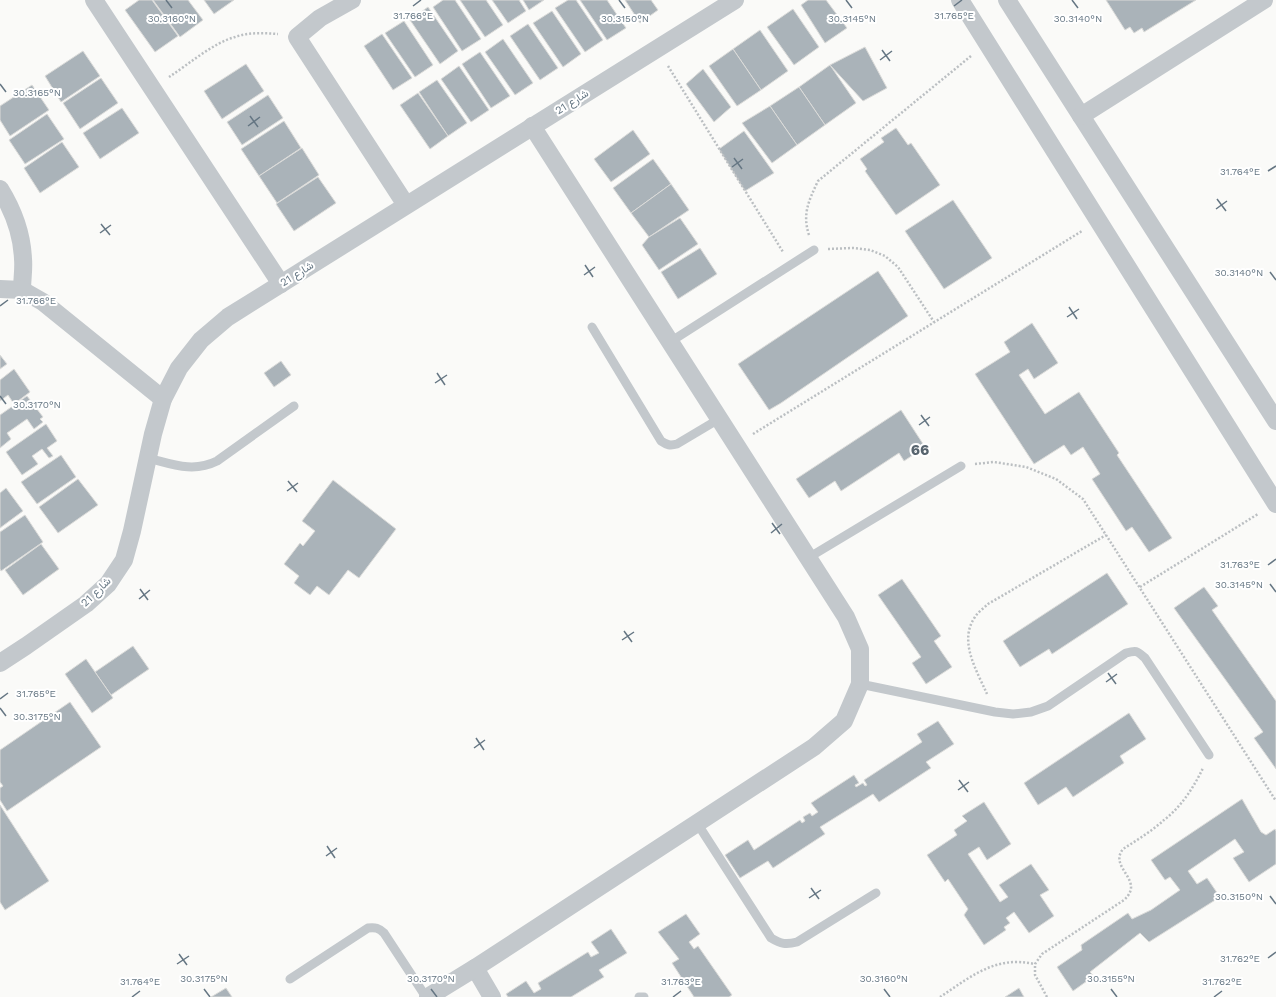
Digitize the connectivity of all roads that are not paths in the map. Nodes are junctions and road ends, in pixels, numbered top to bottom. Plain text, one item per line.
1 (94, 0) edge
2 (352, 0) edge
3 (735, 0) edge
4 (960, 0) edge
5 (1007, 0) edge
6 (1264, 0) edge
7 (710, 6) edge
8 (1082, 116) junction
9 (532, 126) junction
10 (0, 189) edge
11 (406, 205) junction
12 (814, 250) road end
13 (281, 284) junction
14 (0, 289) edge
15 (22, 290) junction
16 (592, 327) dead end
17 (670, 342) junction
18 (162, 399) junction
19 (294, 406) dead end
20 (719, 419) junction
21 (1276, 421) edge
22 (148, 458) junction
23 (961, 466) road end
24 (1276, 504) edge
25 (808, 558) junction
26 (0, 663) edge
27 (860, 684) junction
28 (1209, 755) road end
29 (697, 823) junction
30 (876, 892) dead end
31 (475, 968) junction
32 (290, 979) dead end
33 (427, 997) edge
34 (492, 997) edge
35 (639, 997) edge
36 (644, 997) edge

1 - 13 street
2 - 11 street
3 - 7 street, شارع 21
4 - 24 street
5 - 8 street
6 - 8 street
7 - 9 street, شارع 21
8 - 21 street
9 - 11 street, شارع 21
9 - 17 street
10 - 15 street
11 - 13 street, شارع 21
12 - 17 lane
13 - 18 street, شارع 21
14 - 15 street
15 - 18 street
16 - 20 lane
17 - 20 street
18 - 22 street, شارع 21
19 - 22 lane
20 - 25 street
22 - 26 street, شارع 21
23 - 25 lane
25 - 27 street
27 - 28 lane
27 - 29 street
29 - 30 lane
29 - 31 street
31 - 33 street
31 - 34 street
32 - 33 lane
35 - 36 lane

